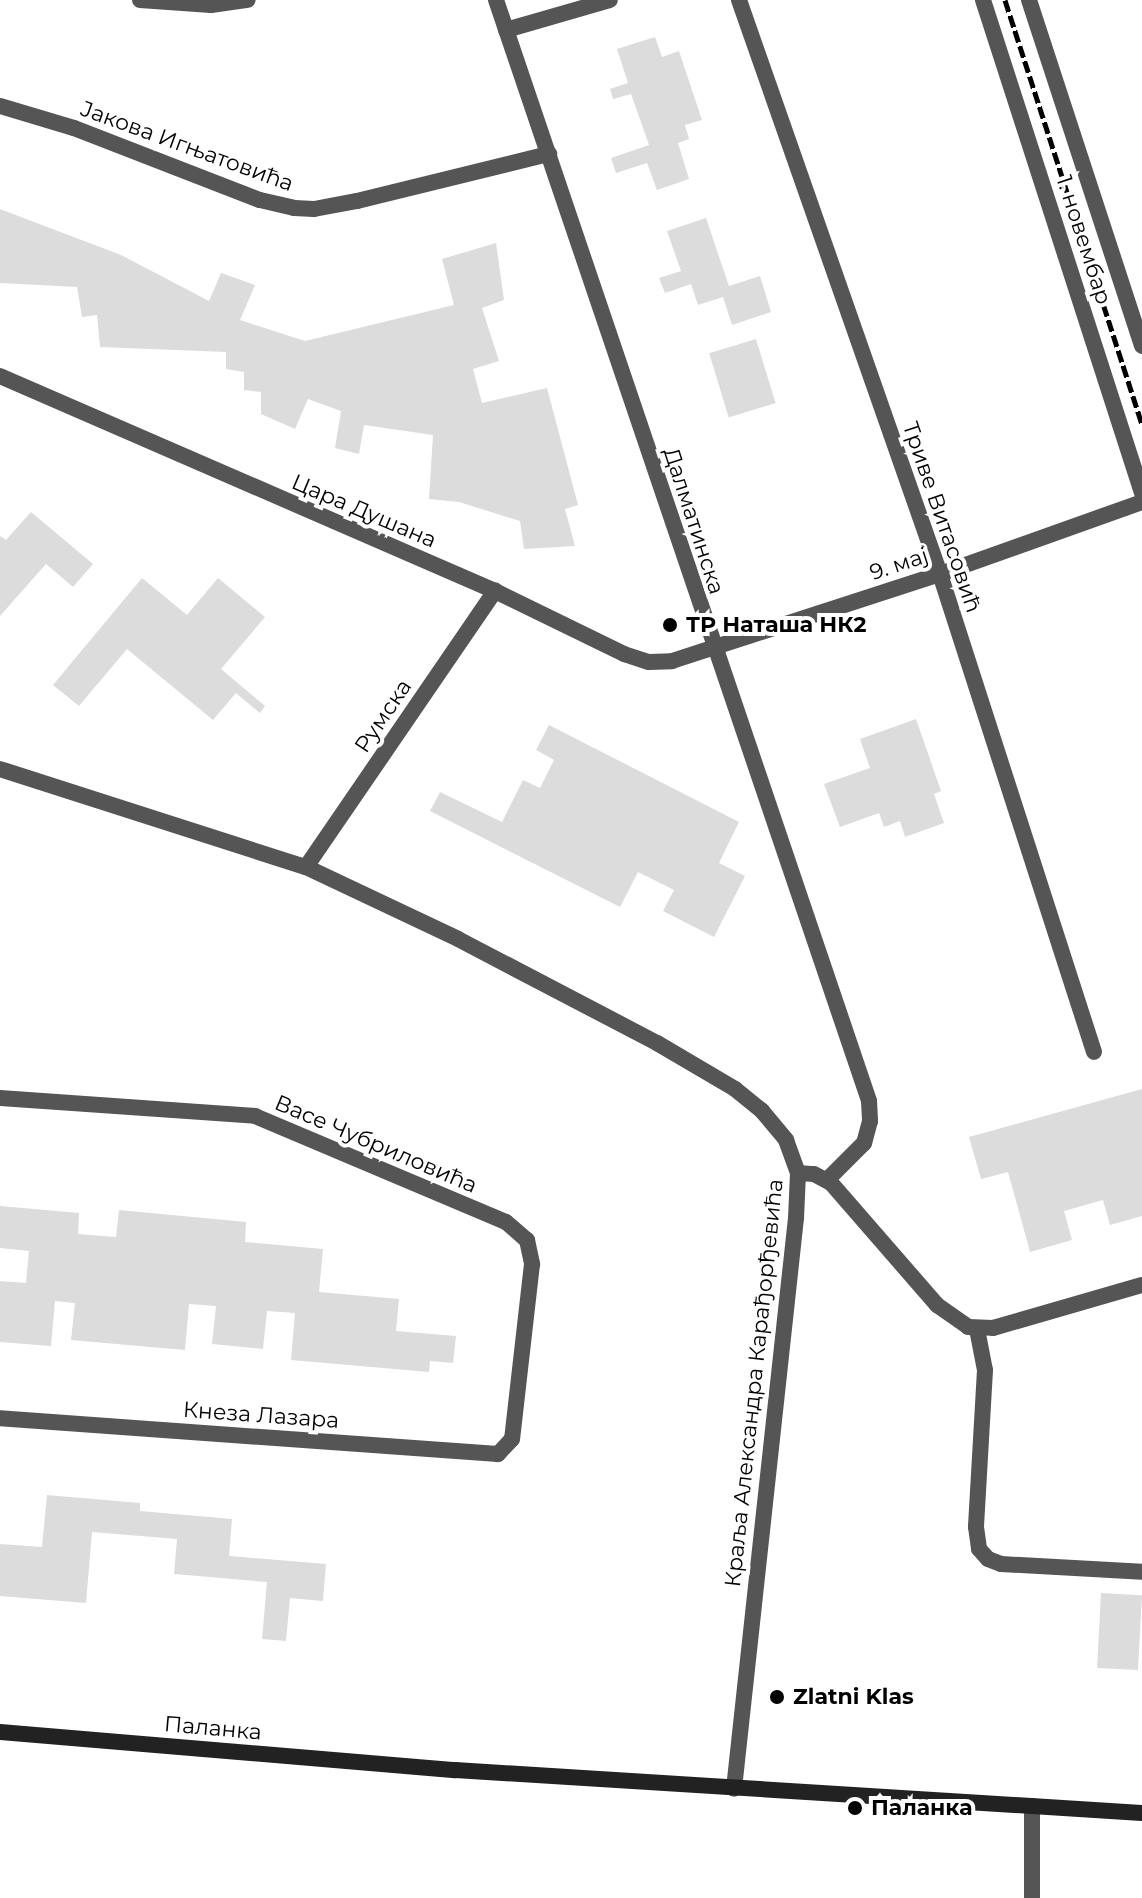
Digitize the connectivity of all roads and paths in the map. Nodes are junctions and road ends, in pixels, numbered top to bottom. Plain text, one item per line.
1 (140, 0) edge
2 (248, 0) edge
3 (496, 0) edge
4 (610, 0) edge
5 (739, 0) edge
6 (983, 0) edge
7 (1029, 0) edge
8 (506, 30) junction
9 (0, 106) edge
10 (549, 154) junction
11 (1142, 346) edge
12 (0, 376) edge
13 (1142, 493) edge
14 (1142, 502) edge
15 (940, 574) junction
16 (495, 591) junction
17 (713, 647) junction
18 (0, 769) edge
19 (306, 867) junction
20 (1094, 1052) dead end
21 (0, 1098) edge
22 (798, 1173) junction
23 (827, 1180) junction
24 (1142, 1285) edge
25 (977, 1329) junction
26 (0, 1418) edge
27 (512, 1439) joint
28 (1142, 1572) edge
29 (0, 1732) edge
30 (734, 1789) junction
31 (1032, 1806) junction
32 (1142, 1813) edge
33 (1032, 1898) edge

1 - 2 street
3 - 8 street, Далматинска
4 - 8 street
5 - 15 street, Триве Витасовић
6 - 13 street, 1. новембар
7 - 11 street, 1. новембар
8 - 10 street, Далматинска
9 - 10 street, Јакова Игњатовића
10 - 17 street, Далматинска
12 - 16 street, Цара Душана
14 - 15 street, 9. мај
15 - 17 street, 9. мај
15 - 20 street, Триве Витасовић
16 - 17 street, Цара Душана
16 - 19 street, Румска
17 - 23 street, Далматинска
18 - 19 street, Краља Александра Карађорђевића
19 - 22 street, Краља Александра Карађорђевића
21 - 27 street, Васе Чубриловића
22 - 23 street
22 - 30 street, Краља Александра Карађорђевића
23 - 25 street
24 - 25 street
25 - 28 street
26 - 27 street, Кнеза Лазара
29 - 30 main road, Паланка
30 - 31 main road, Паланка
31 - 32 main road, Паланка
31 - 33 street

